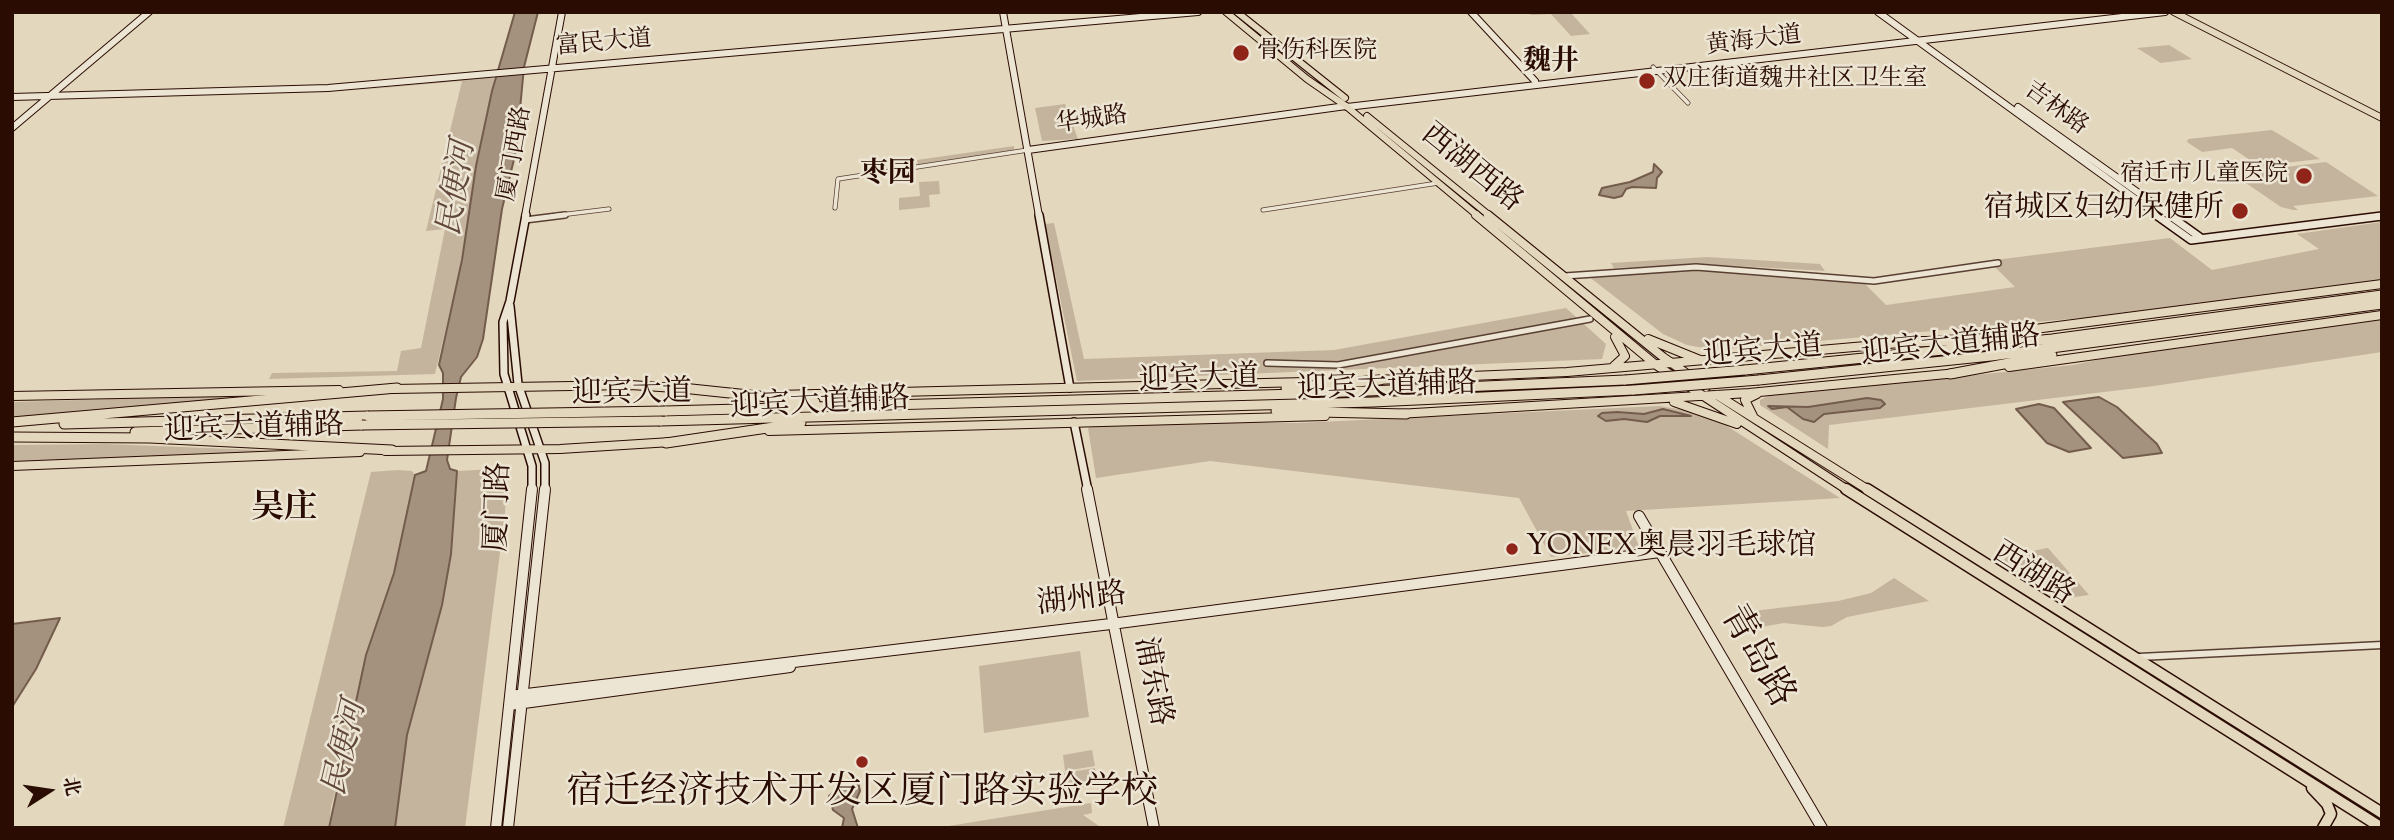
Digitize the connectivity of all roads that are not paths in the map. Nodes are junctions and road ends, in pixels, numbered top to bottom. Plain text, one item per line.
1 (143, 12) edge
2 (149, 12) edge
3 (562, 12) edge
4 (1003, 12) edge
5 (1198, 12) edge
6 (1226, 12) edge
7 (1237, 12) edge
8 (1471, 12) edge
9 (1878, 12) edge
10 (1887, 12) edge
11 (2131, 12) edge
12 (2165, 12) edge
13 (2174, 12) edge
14 (2184, 12) edge
15 (1006, 29) junction
16 (1920, 39) junction
17 (552, 68) junction
18 (1656, 70) junction
19 (1535, 81) junction
20 (46, 96) junction
21 (12, 97) edge
22 (1688, 103) dead end
23 (1348, 105) junction
24 (2382, 112) edge
25 (2382, 118) edge
26 (12, 126) edge
27 (1028, 150) junction
28 (1438, 183) junction
29 (835, 208) dead end
30 (609, 209) dead end
31 (1263, 210) dead end
32 (2382, 216) edge
33 (525, 220) junction
34 (2201, 238) junction
35 (1998, 263) dead end
36 (1565, 276) junction
37 (1555, 282) junction
38 (2382, 286) edge
39 (1587, 294) junction
40 (2382, 295) edge
41 (510, 303) junction
42 (2382, 304) edge
43 (2382, 310) edge
44 (2298, 315) junction
45 (2382, 315) edge
46 (2206, 318) junction
47 (1593, 319) junction
48 (2191, 320) junction
49 (2181, 331) junction
50 (1917, 342) junction
51 (1748, 359) junction
52 (1267, 363) dead end
53 (1672, 364) junction
54 (1656, 365) junction
55 (1602, 369) junction
56 (1950, 373) junction
57 (1380, 380) junction
58 (507, 386) junction
59 (519, 386) junction
60 (397, 388) junction
61 (682, 388) junction
62 (1070, 388) junction
63 (1788, 389) junction
64 (1717, 395) junction
65 (12, 396) edge
66 (1702, 396) junction
67 (1153, 398) junction
68 (1638, 401) junction
69 (983, 403) junction
70 (1181, 407) junction
71 (1406, 414) junction
72 (866, 415) junction
73 (663, 416) junction
74 (365, 421) junction
75 (1074, 422) junction
76 (12, 424) edge
77 (12, 436) edge
78 (666, 443) junction
79 (527, 449) junction
80 (541, 449) junction
81 (393, 450) junction
82 (1827, 465) junction
83 (12, 466) edge
84 (1811, 467) junction
85 (1639, 516) dead end
86 (1660, 552) junction
87 (1114, 626) junction
88 (2382, 645) edge
89 (2133, 657) junction
90 (524, 698) junction
91 (509, 700) junction
92 (2262, 738) junction
93 (2248, 742) junction
94 (2382, 806) edge
95 (2382, 813) edge
96 (496, 828) edge
97 (508, 828) edge
98 (1154, 828) edge
99 (1822, 828) edge
100 (2323, 828) edge
101 (2382, 828) edge

1 - 20 street
2 - 20 street
3 - 17 street, 厦门西路
4 - 15 street
5 - 15 street, 富民大道
6 - 23 main road, 西湖西路
7 - 23 main road, 西湖西路
8 - 19 street
9 - 16 street, 吉林路
10 - 16 street, 吉林路
11 - 16 street, 黄海大道
12 - 16 street, 黄海大道
13 - 25 main road
14 - 24 main road
15 - 17 street, 富民大道
15 - 27 street
16 - 18 street, 黄海大道
16 - 34 street, 吉林路
16 - 34 street, 吉林路
17 - 20 street, 富民大道
17 - 33 street, 厦门西路
18 - 19 street, 黄海大道
18 - 22 street
18 - 23 street, 黄海大道
19 - 23 street, 黄海大道
20 - 21 street, 富民大道
20 - 26 street
23 - 27 street, 华城路
23 - 28 main road, 西湖西路
23 - 36 main road, 西湖西路
27 - 29 street, 华城路
27 - 62 street
28 - 31 street
28 - 37 main road, 西湖西路
30 - 33 street
32 - 34 street
33 - 41 street, 厦门西路
35 - 36 street
36 - 39 main road, 西湖西路
37 - 47 main road
37 - 54 main road, 西湖西路
38 - 46 highway
38 - 50 main road, 迎宾大道辅路
39 - 51 main road
39 - 53 main road, 西湖西路
40 - 46 highway, 迎宾大道
41 - 58 street, 厦门路
41 - 59 street, 厦门路
42 - 44 highway, 迎宾大道
43 - 44 highway
44 - 49 highway, 迎宾大道
45 - 56 main road, 迎宾大道辅路
46 - 48 highway, 迎宾大道
47 - 52 street
47 - 55 main road
48 - 50 highway
48 - 67 highway, 迎宾大道, bridge
49 - 56 highway
49 - 70 highway, 迎宾大道, bridge
50 - 51 main road, 迎宾大道辅路
51 - 53 main road, 迎宾大道辅路
53 - 54 main road, 迎宾大道辅路
53 - 64 main road, 西湖路
54 - 55 main road, 迎宾大道辅路
54 - 66 main road, 西湖路
55 - 57 main road, 迎宾大道辅路
56 - 63 main road, 迎宾大道辅路
57 - 62 main road, 迎宾大道辅路
57 - 67 highway
58 - 59 main road, 迎宾大道辅路
58 - 60 main road, 迎宾大道辅路
58 - 79 street, 厦门路
59 - 61 main road, 迎宾大道辅路
59 - 80 street, 厦门路
60 - 65 main road, 迎宾大道辅路
60 - 76 highway
61 - 62 main road, 迎宾大道辅路
61 - 69 highway
63 - 64 main road, 迎宾大道辅路
63 - 82 main road
64 - 66 main road, 迎宾大道辅路
64 - 82 main road, 西湖路
66 - 68 main road, 迎宾大道辅路
66 - 84 main road, 西湖路
67 - 69 highway, 迎宾大道
68 - 71 main road, 迎宾大道辅路
68 - 84 main road
69 - 73 highway, 迎宾大道
70 - 71 highway
70 - 72 highway, 迎宾大道
71 - 75 main road, 迎宾大道辅路
72 - 73 highway, 迎宾大道
72 - 78 highway
73 - 74 highway, 迎宾大道, bridge
74 - 76 highway, 迎宾大道
74 - 77 highway, 迎宾大道
75 - 78 main road, 迎宾大道辅路
75 - 87 street, 浦东路
77 - 81 highway
78 - 80 main road, 迎宾大道辅路
79 - 80 main road, 迎宾大道辅路
79 - 81 main road, 迎宾大道辅路
79 - 91 street, 厦门路
80 - 90 street, 厦门路
81 - 83 main road, 迎宾大道辅路
82 - 89 main road, 西湖路
84 - 93 main road, 西湖路
85 - 86 street, 青岛路
86 - 87 street, 湖州路
86 - 99 street, 青岛路
87 - 90 street, 湖州路
87 - 98 street, 浦东路
88 - 89 street
89 - 92 main road, 西湖路
90 - 91 street, 湖州路
90 - 97 street, 厦门路
91 - 96 street, 厦门路
92 - 94 main road
92 - 95 main road, 西湖路
93 - 100 main road
93 - 101 main road, 西湖路

